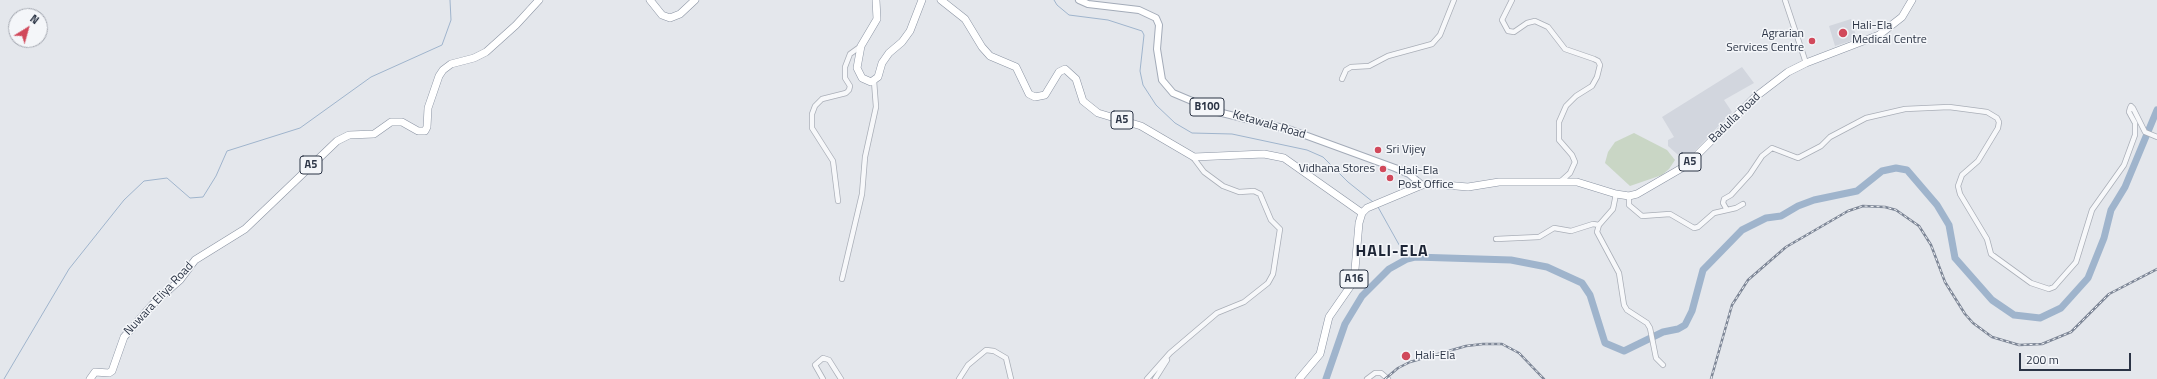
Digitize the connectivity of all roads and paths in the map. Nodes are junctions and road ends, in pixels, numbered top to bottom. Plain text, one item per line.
1 (539, 0) edge
2 (650, 0) edge
3 (695, 0) edge
4 (876, 0) edge
5 (922, 0) edge
6 (942, 0) edge
7 (1079, 0) edge
8 (1454, 0) edge
9 (1512, 0) edge
10 (1785, 0) edge
11 (1912, 0) edge
12 (861, 46) junction
13 (1806, 63) junction
14 (1342, 78) dead end
15 (874, 81) junction
16 (2156, 137) edge
17 (1192, 156) junction
18 (1560, 183) junction
19 (1422, 185) junction
20 (1616, 194) junction
21 (1629, 196) junction
22 (838, 201) dead end
23 (1743, 204) dead end
24 (1727, 210) junction
25 (1362, 213) junction
26 (1599, 225) junction
27 (1496, 239) dead end
28 (842, 279) dead end
29 (1170, 353) junction
30 (1663, 364) dead end
31 (90, 379) edge
32 (823, 379) edge
33 (842, 379) edge
34 (959, 379) edge
35 (1011, 379) edge
36 (1148, 379) edge
37 (1155, 379) edge
38 (1299, 379) edge
39 (1367, 379) edge
40 (1388, 379) edge

1 - 31 highway, Nuwara Eliya Road / A5
2 - 3 highway
4 - 12 highway
5 - 15 highway
6 - 17 highway, A5
7 - 19 main road, Ketawala Road / B100
8 - 14 street
9 - 18 street
10 - 13 street
11 - 13 highway, Badulla Road / A5
12 - 15 highway
12 - 22 street
13 - 21 highway, Badulla Road / A5
15 - 28 street
16 - 24 street
17 - 25 highway, A5
17 - 29 street
18 - 19 highway
18 - 20 highway
19 - 25 highway
20 - 21 highway
20 - 26 street
21 - 24 street
23 - 24 street
25 - 38 highway, A16
26 - 27 street
26 - 30 street
29 - 36 street
29 - 37 street
32 - 33 street
34 - 35 street
39 - 40 street

